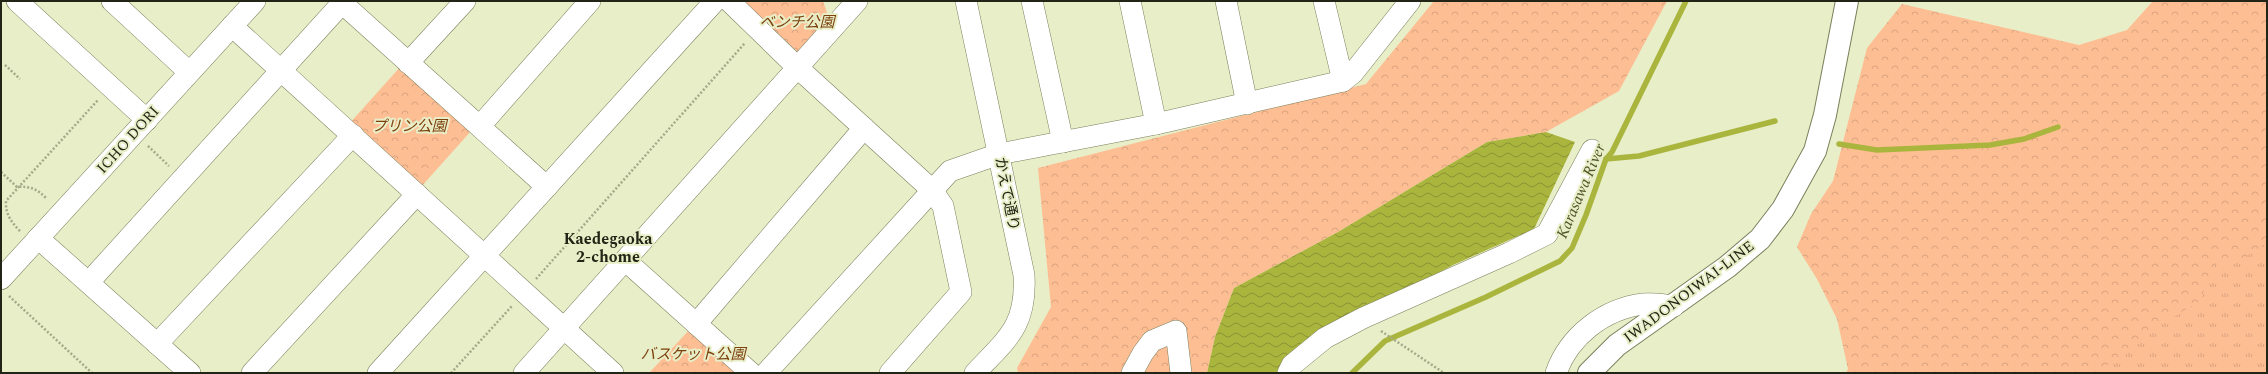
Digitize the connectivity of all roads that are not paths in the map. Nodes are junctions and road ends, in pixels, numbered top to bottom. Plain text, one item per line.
1 (17, 1) edge
2 (112, 1) edge
3 (255, 1) edge
4 (465, 1) edge
5 (590, 1) edge
6 (715, 1) edge
7 (728, 1) edge
8 (857, 1) edge
9 (966, 1) edge
10 (1032, 1) edge
11 (1130, 1) edge
12 (1226, 1) edge
13 (1324, 1) edge
14 (1410, 1) edge
15 (1847, 1) edge
16 (343, 2) edge
17 (232, 26) junction
18 (408, 64) junction
19 (798, 68) junction
20 (282, 71) junction
21 (190, 72) junction
22 (1343, 81) junction
23 (1247, 104) junction
24 (1156, 124) junction
25 (480, 126) junction
26 (141, 127) junction
27 (864, 128) junction
28 (353, 136) junction
29 (1062, 142) junction
30 (1592, 150) dead end
31 (999, 154) junction
32 (547, 187) junction
33 (932, 190) junction
34 (417, 194) junction
35 (30, 236) junction
36 (485, 256) junction
37 (626, 260) junction
38 (89, 282) junction
39 (3, 286) edge
40 (1674, 306) junction
41 (696, 324) junction
42 (565, 329) junction
43 (158, 344) junction
44 (997, 363) edge
45 (190, 373) edge
46 (252, 373) edge
47 (378, 373) edge
48 (524, 373) edge
49 (613, 373) edge
50 (751, 373) edge
51 (766, 373) edge
52 (890, 373) edge
53 (975, 373) edge
54 (1132, 373) edge
55 (1181, 373) edge
56 (1288, 373) edge
57 (1556, 373) edge
58 (1589, 373) edge

1 - 26 street
2 - 21 street
3 - 17 street, ICHO DORI
4 - 18 street
5 - 25 street
6 - 32 street
7 - 19 street
8 - 19 street
9 - 31 street, かえで通り
10 - 29 street
11 - 24 street
12 - 23 street
13 - 22 street
14 - 22 street
15 - 40 main road, IWADONOIWAI-LINE
16 - 18 street
16 - 20 street
17 - 20 street
17 - 21 street, ICHO DORI
18 - 25 street
19 - 27 street
19 - 37 street
20 - 28 street
20 - 38 street
21 - 26 street, ICHO DORI
22 - 23 street
23 - 24 street
24 - 29 street
25 - 32 street
26 - 35 street, ICHO DORI
27 - 33 street
27 - 41 street
28 - 34 street
28 - 43 street
29 - 31 street
30 - 56 street
31 - 33 street
31 - 44 street, かえで通り
32 - 36 street
33 - 51 street
33 - 52 street
34 - 36 street
34 - 46 street
35 - 38 street
35 - 39 street, ICHO DORI
36 - 42 street
36 - 47 street
37 - 41 street
37 - 42 street
38 - 43 street
40 - 57 street
40 - 58 main road, IWADONOIWAI-LINE
41 - 50 street
42 - 48 street
42 - 49 street
43 - 45 street
44 - 53 street, かえで通り
54 - 55 street

